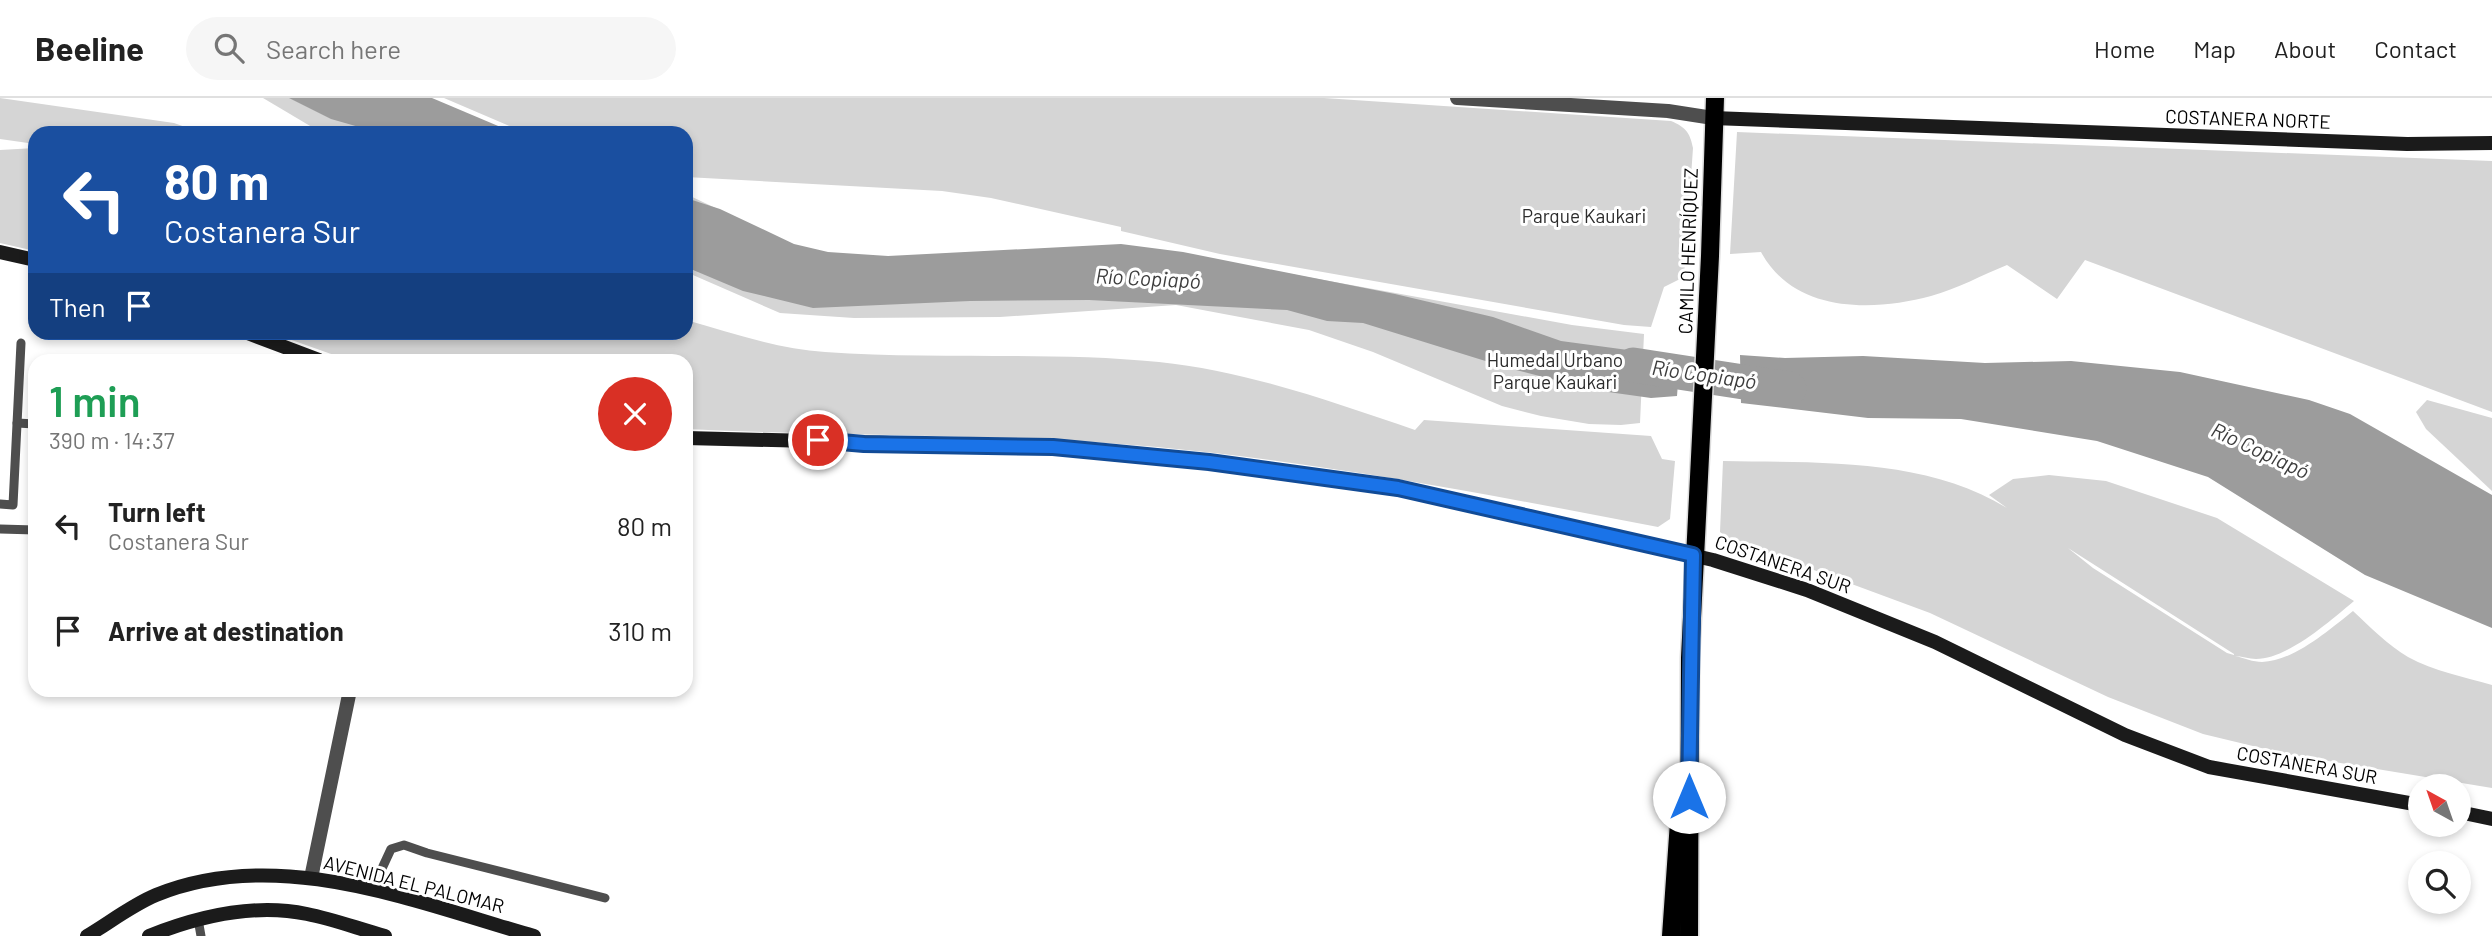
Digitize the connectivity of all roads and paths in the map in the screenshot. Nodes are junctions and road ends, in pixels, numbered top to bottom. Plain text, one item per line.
1 (1457, 98) edge
2 (1715, 98) edge
3 (1713, 118) junction
4 (2492, 143) edge
5 (0, 252) edge
6 (28, 258) edge
7 (266, 340) edge
8 (20, 343) dead end
9 (302, 354) edge
10 (17, 423) junction
11 (28, 424) edge
12 (693, 438) edge
13 (0, 504) edge
14 (0, 530) edge
15 (28, 530) edge
16 (1693, 555) junction
17 (1690, 658) junction
18 (349, 697) edge
19 (2408, 804) edge
20 (2471, 815) edge
21 (2492, 818) edge
22 (310, 878) junction
23 (372, 890) junction
24 (606, 898) dead end
25 (198, 919) junction
26 (88, 936) edge
27 (149, 936) edge
28 (201, 936) edge
29 (384, 936) edge
30 (534, 936) edge
31 (1671, 936) edge
32 (1689, 936) edge

1 - 3 street, COSTANERA NORTE
2 - 3 main road, CAMILO HENRÍQUEZ
3 - 4 street, COSTANERA NORTE
3 - 16 main road, CAMILO HENRÍQUEZ
5 - 6 street
7 - 9 street
8 - 10 lane
10 - 11 lane
10 - 13 lane
12 - 16 street, COSTANERA SUR
14 - 15 lane
16 - 17 main road, CAMILO HENRÍQUEZ
16 - 19 street, COSTANERA SUR
17 - 31 main road, CAMILO HENRÍQUEZ
17 - 32 main road, CAMILO HENRÍQUEZ
18 - 22 street
20 - 21 street
22 - 23 street, AVENIDA EL PALOMAR
22 - 26 street, AVENIDA EL PALOMAR
23 - 24 lane
23 - 30 street, AVENIDA EL PALOMAR
25 - 27 street
25 - 28 lane
25 - 29 street

